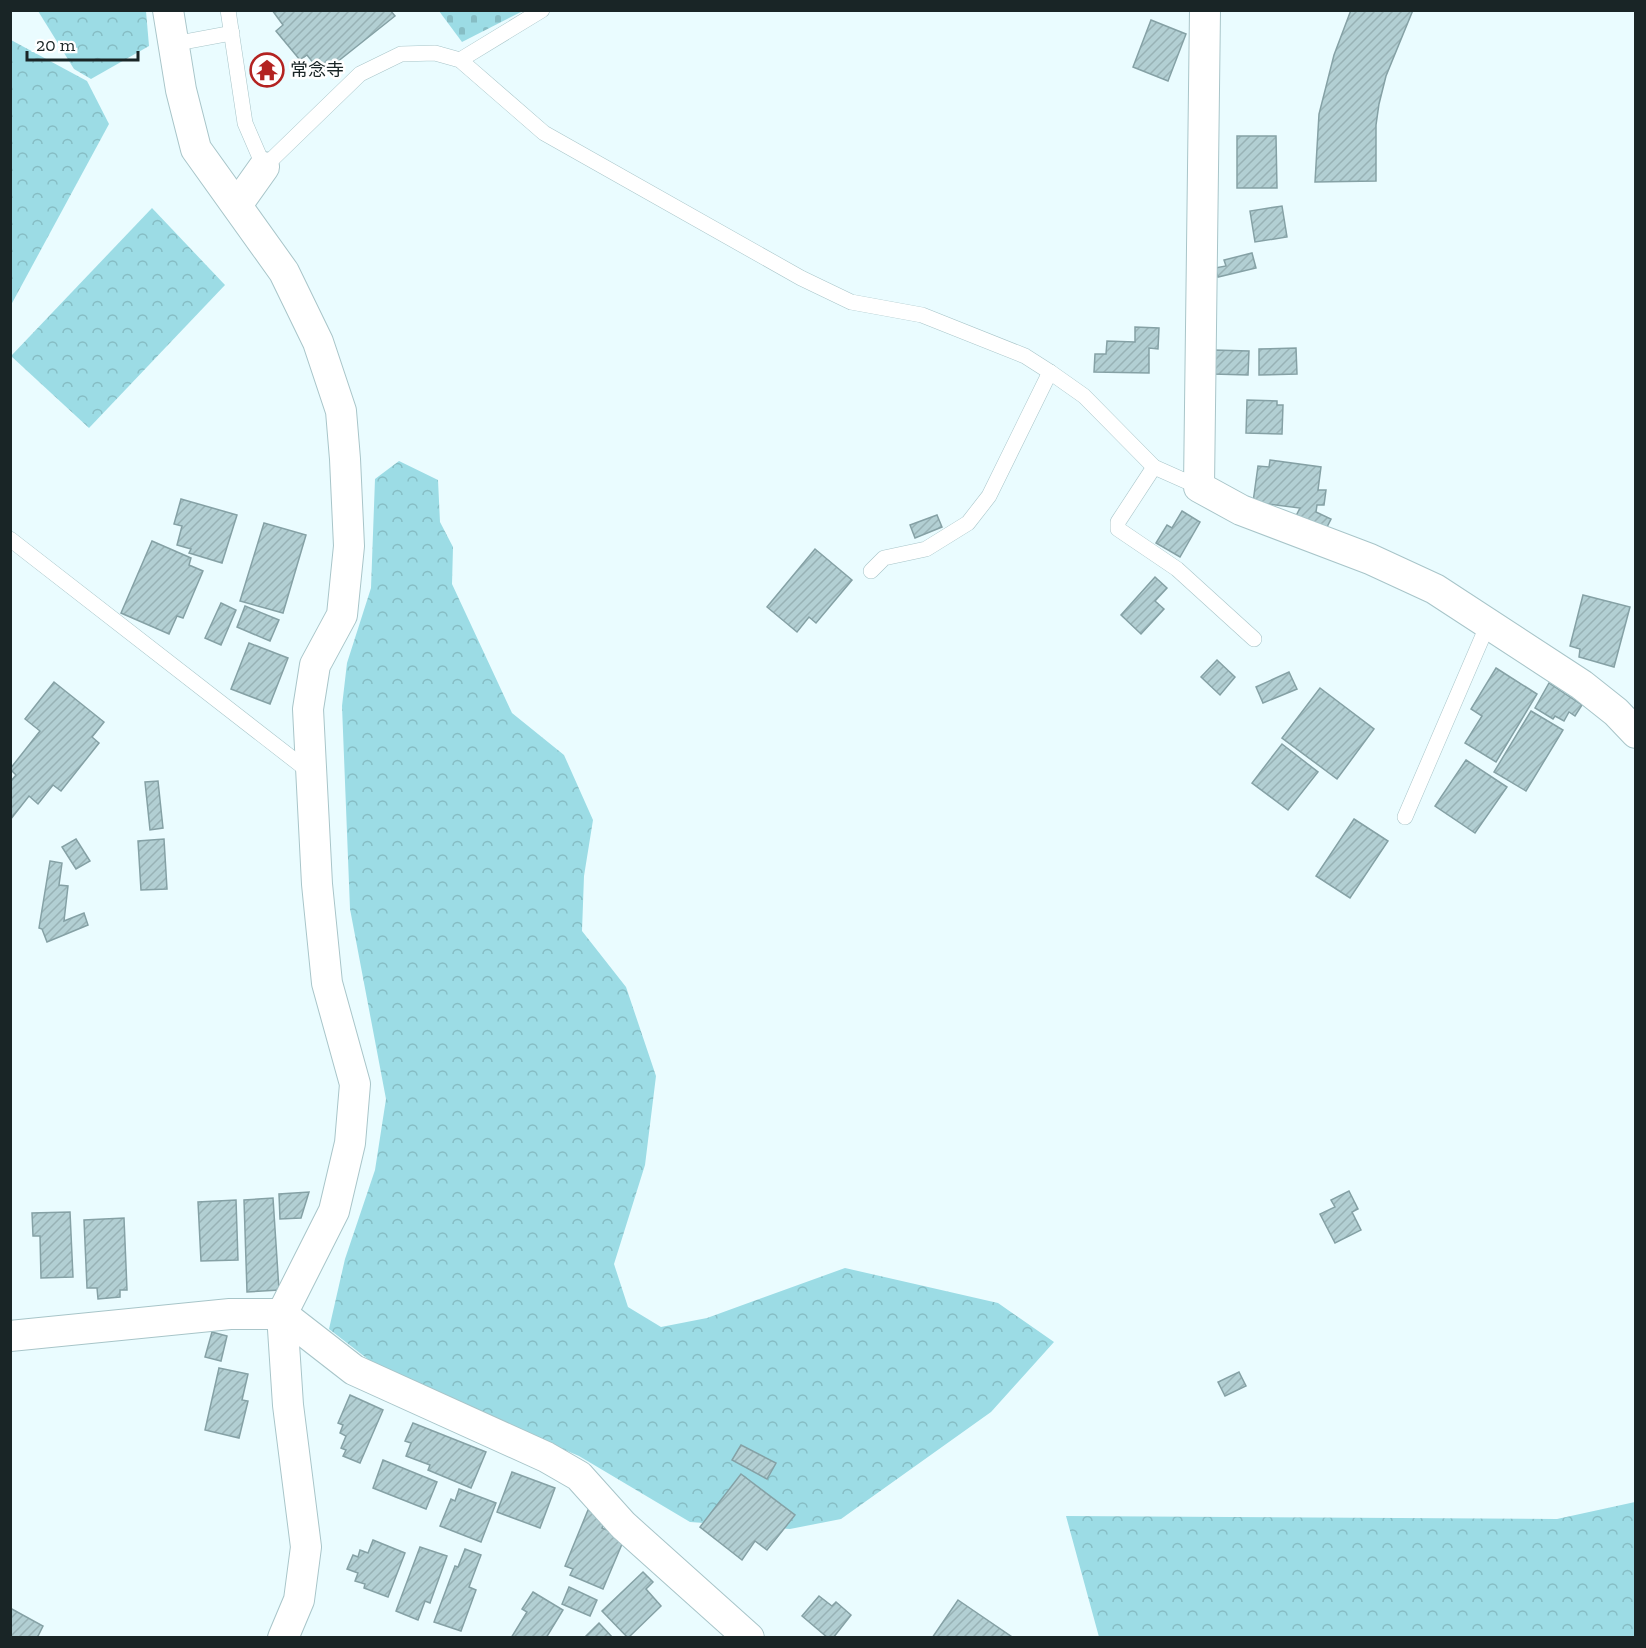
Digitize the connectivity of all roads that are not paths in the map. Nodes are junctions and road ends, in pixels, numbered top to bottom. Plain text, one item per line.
1 (168, 10) edge
2 (228, 10) edge
3 (542, 10) edge
4 (1205, 10) edge
5 (232, 33) junction
6 (173, 44) junction
7 (460, 60) junction
8 (264, 167) junction
9 (237, 205) junction
10 (1050, 372) junction
11 (1154, 467) junction
12 (1199, 487) junction
13 (10, 538) edge
14 (871, 571) dead end
15 (1488, 624) junction
16 (1254, 639) dead end
17 (1635, 733) edge
18 (311, 773) junction
19 (1405, 817) dead end
20 (282, 1314) junction
21 (10, 1336) edge
22 (283, 1638) edge
23 (749, 1638) edge

1 - 6 street
2 - 5 lane
3 - 7 lane
4 - 12 street
5 - 6 lane
5 - 8 lane
6 - 9 street
7 - 8 lane
7 - 10 lane
8 - 9 street
9 - 18 street
10 - 11 lane
10 - 14 lane
11 - 12 lane
11 - 16 lane
12 - 15 street
13 - 18 lane
15 - 17 street
15 - 19 lane
18 - 20 street
20 - 21 street
20 - 22 street
20 - 23 street

